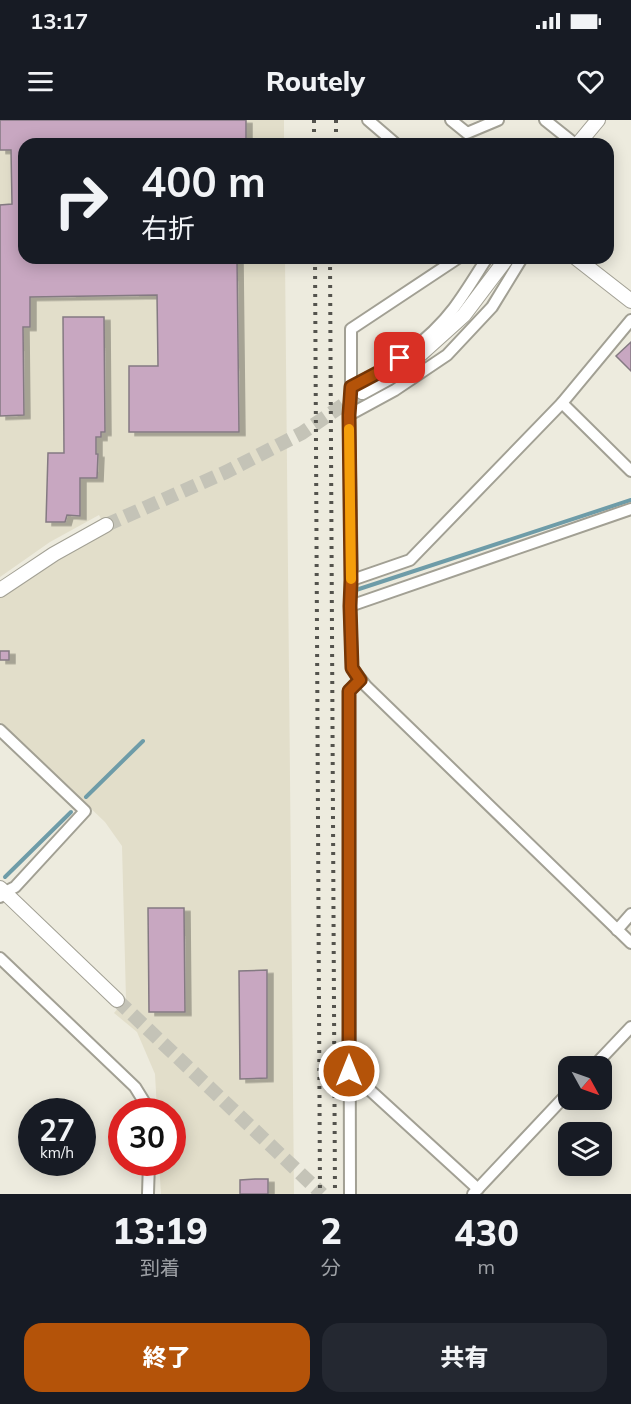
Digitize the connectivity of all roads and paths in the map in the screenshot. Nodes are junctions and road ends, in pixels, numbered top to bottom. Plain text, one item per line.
1 (370, 120) edge
2 (451, 120) edge
3 (498, 120) edge
4 (545, 120) edge
5 (598, 120) edge
6 (390, 138) edge
7 (568, 138) edge
8 (582, 138) edge
9 (449, 264) edge
10 (484, 264) edge
11 (502, 264) edge
12 (518, 264) edge
13 (584, 264) edge
14 (631, 301) edge
15 (631, 320) edge
16 (357, 389) junction
17 (562, 403) junction
18 (349, 415) junction
19 (631, 471) edge
20 (631, 509) edge
21 (106, 525) tunnel mouth
22 (351, 580) junction
23 (0, 590) edge
24 (350, 606) junction
25 (360, 680) junction
26 (0, 730) edge
27 (2, 892) edge
28 (631, 914) edge
29 (617, 930) junction
30 (631, 944) edge
31 (0, 958) edge
32 (117, 999) tunnel mouth
33 (631, 1027) edge
34 (603, 1056) edge
35 (349, 1071) junction
36 (142, 1098) edge
37 (558, 1104) edge
38 (149, 1176) edge
39 (476, 1191) edge
40 (148, 1194) edge
41 (350, 1194) edge

1 - 6 street
2 - 3 street
4 - 7 street
5 - 8 street
9 - 16 street
10 - 16 street
11 - 16 street
12 - 18 street
13 - 14 street
15 - 17 street
16 - 18 street
17 - 19 street
17 - 22 street
18 - 22 street
20 - 24 street
21 - 23 street
22 - 24 street
24 - 25 street
25 - 29 street
25 - 35 street
26 - 27 street
27 - 32 street
28 - 29 street
29 - 30 street
31 - 36 street
33 - 34 street
35 - 39 street
35 - 41 street
37 - 39 street
38 - 40 street

